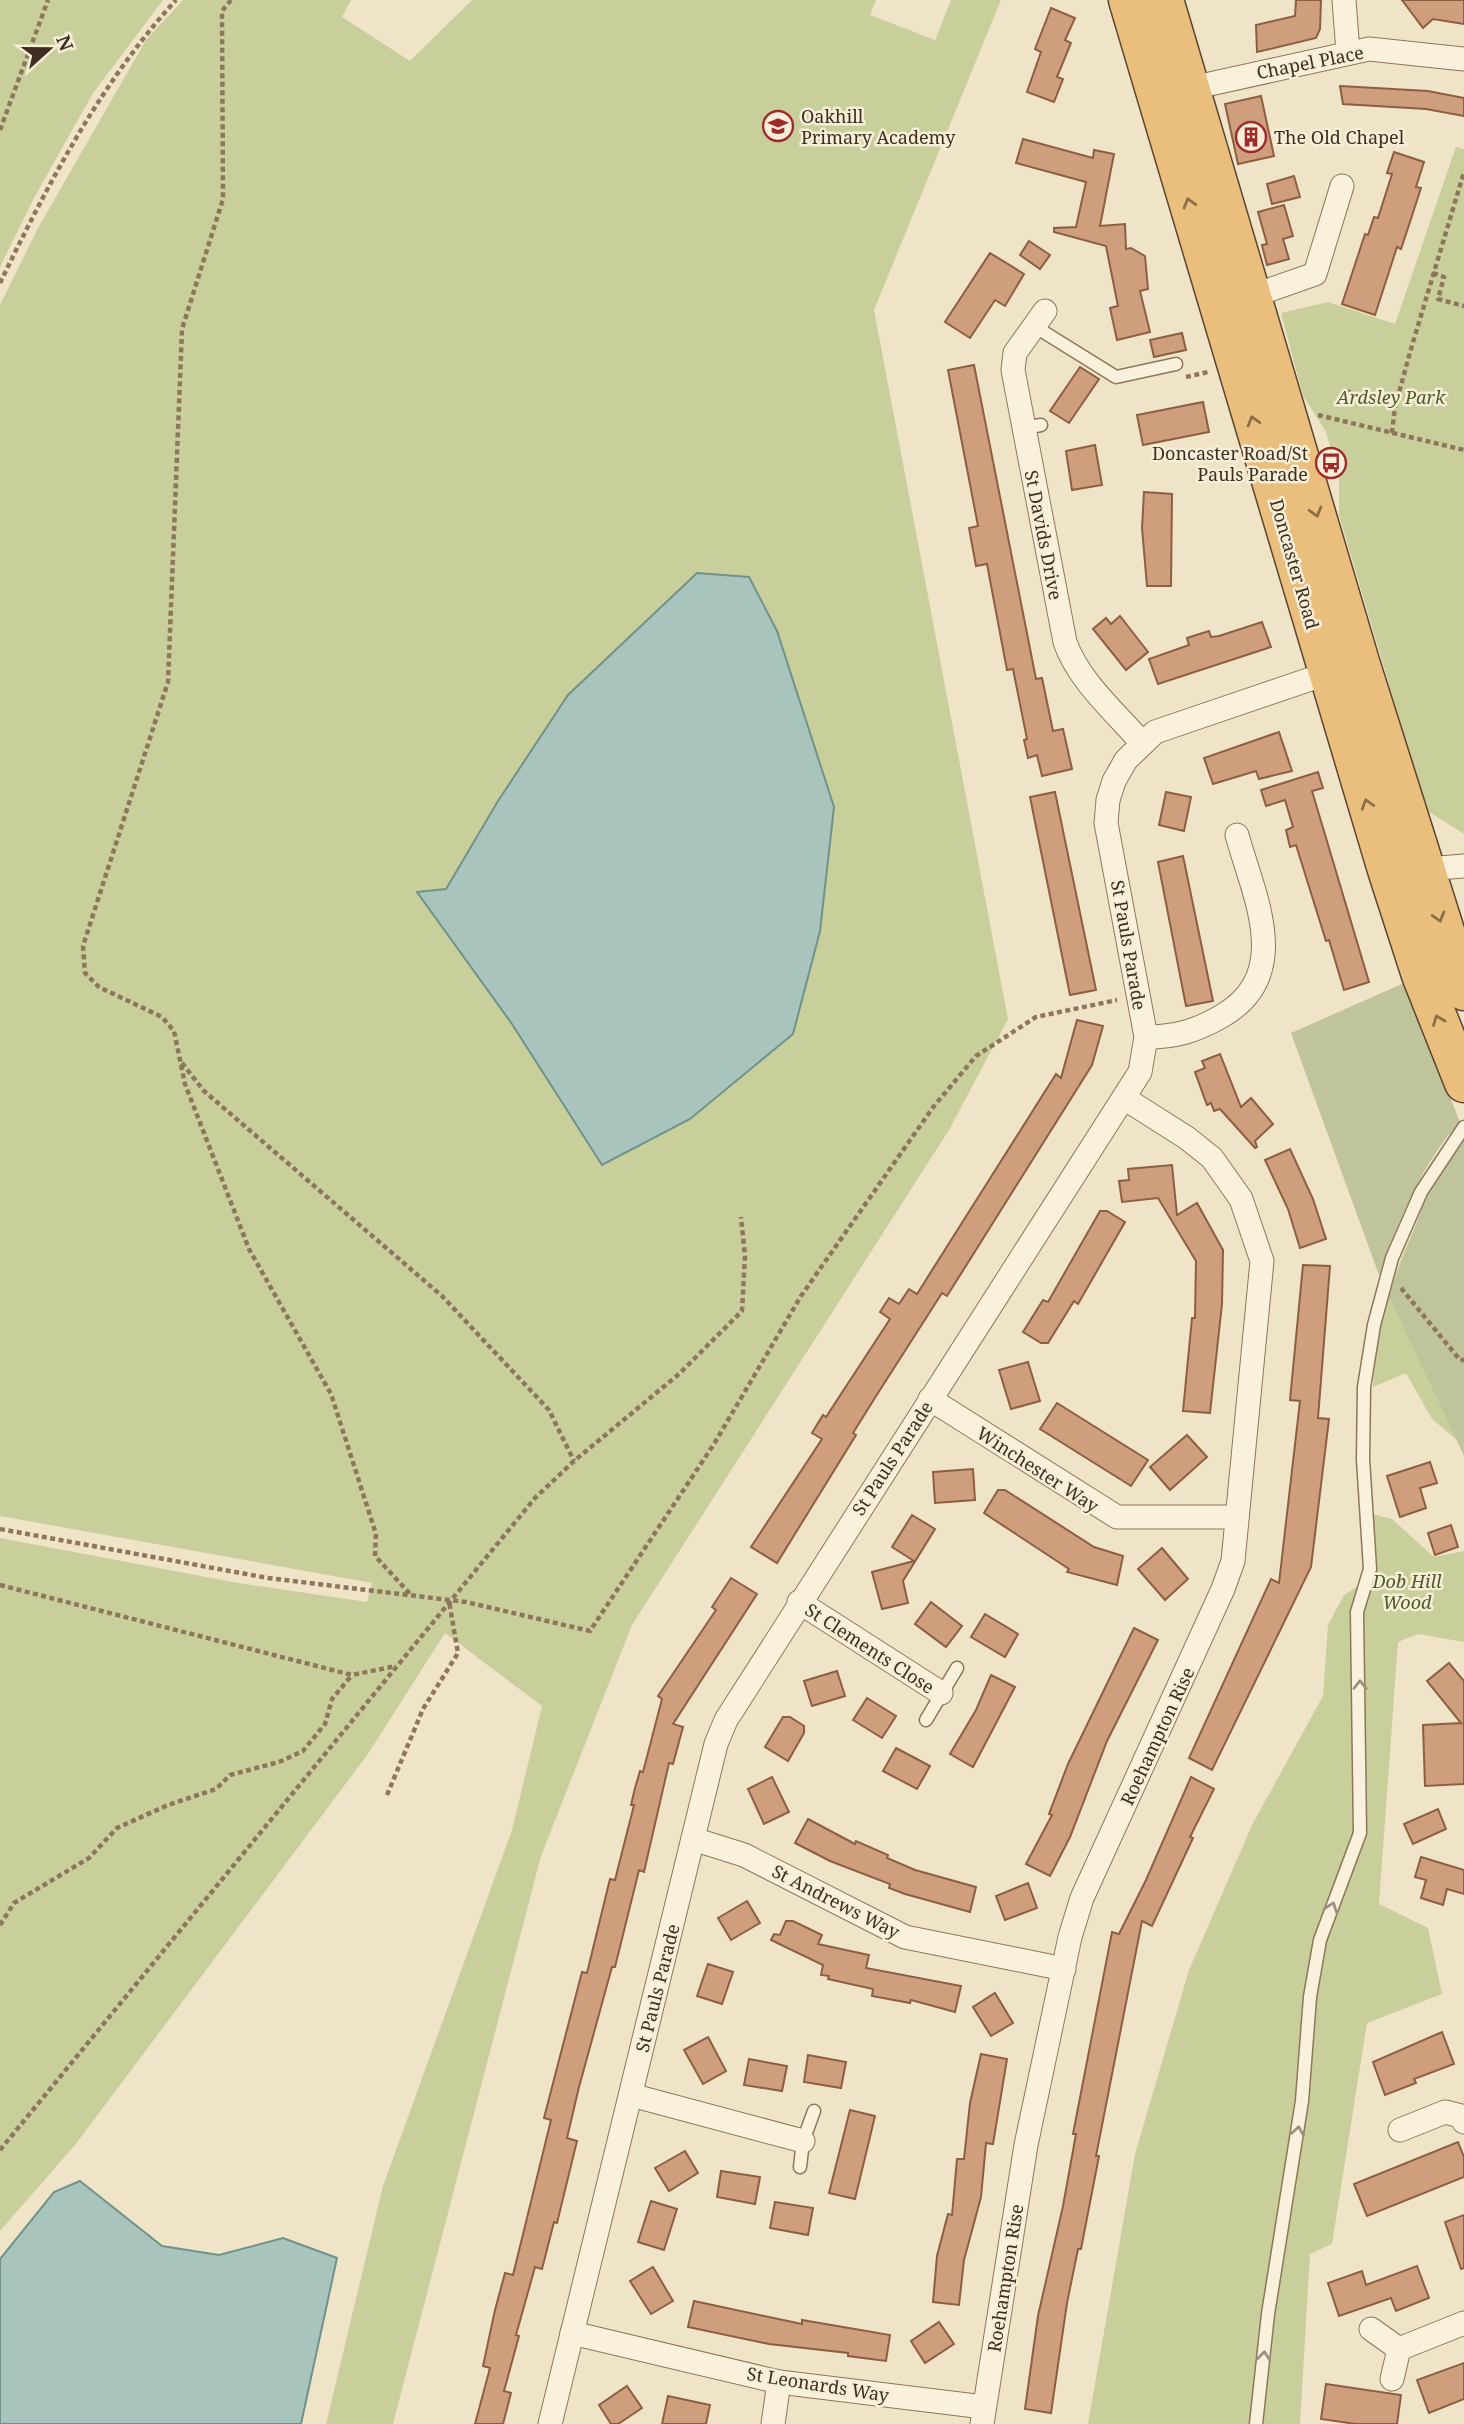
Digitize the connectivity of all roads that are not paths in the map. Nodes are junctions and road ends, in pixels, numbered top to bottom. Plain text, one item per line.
1 (1128, 0) edge
2 (1164, 0) edge
3 (1344, 0) edge
4 (1348, 52) junction
5 (1464, 59) edge
6 (1174, 92) junction
7 (1342, 186) dead end
8 (1252, 296) junction
9 (1040, 318) joint
10 (1176, 364) road end
11 (1344, 668) junction
12 (1141, 742) junction
13 (1237, 835) dead end
14 (1464, 866) edge
15 (1387, 870) junction
16 (1424, 872) junction
17 (1464, 991) edge
18 (1146, 1037) junction
19 (1464, 1083) edge
20 (1124, 1098) junction
21 (1464, 1126) edge
22 (930, 1399) junction
23 (1237, 1517) junction
24 (799, 1602) junction
25 (957, 1668) dead end
26 (941, 1693) junction
27 (926, 1720) dead end
28 (693, 1839) junction
29 (1064, 1969) junction
30 (631, 2095) junction
31 (814, 2111) dead end
32 (1464, 2122) edge
33 (1401, 2130) dead end
34 (803, 2141) junction
35 (800, 2166) dead end
36 (1464, 2323) edge
37 (1371, 2329) dead end
38 (572, 2333) junction
39 (1399, 2348) junction
40 (1392, 2379) dead end
41 (779, 2382) junction
42 (983, 2416) edge
43 (550, 2424) edge
44 (773, 2424) edge
45 (1256, 2424) edge

1 - 6 highway, Doncaster Road
2 - 6 highway, Doncaster Road
3 - 4 street
4 - 5 street, Chapel Place
4 - 6 street, Chapel Place
6 - 8 highway, Doncaster Road
11 -> 6 highway, Doncaster Road
7 - 8 street
8 -> 11 highway, Doncaster Road
9 - 10 lane
9 - 12 street, St Davids Drive
11 - 12 street, St Pauls Parade
15 -> 11 highway, Doncaster Road
11 - 16 highway, Doncaster Road
12 - 18 street, St Pauls Parade
13 - 18 street
14 - 16 street
15 - 16 street
19 -> 15 highway, Doncaster Road
16 -> 17 highway, Doncaster Road
18 - 20 street, St Pauls Parade
20 - 22 street, St Pauls Parade
20 - 23 street, Roehampton Rise
45 -> 21 lane
22 - 23 street, Winchester Way
22 - 24 street, St Pauls Parade
23 - 29 street, Roehampton Rise
24 - 26 street, St Clements Close
24 - 28 street, St Pauls Parade
25 - 26 lane
26 - 27 lane
28 - 29 street, St Andrews Way
28 - 30 street, St Pauls Parade
29 - 42 street, Roehampton Rise
30 - 34 street
30 - 38 street, St Pauls Parade
31 - 34 lane
32 - 33 street
34 - 35 lane
36 - 39 street
37 - 39 street
38 - 41 street, St Leonards Way
38 - 43 street, St Pauls Parade
39 - 40 street
41 - 42 street, St Leonards Way
41 - 44 street

